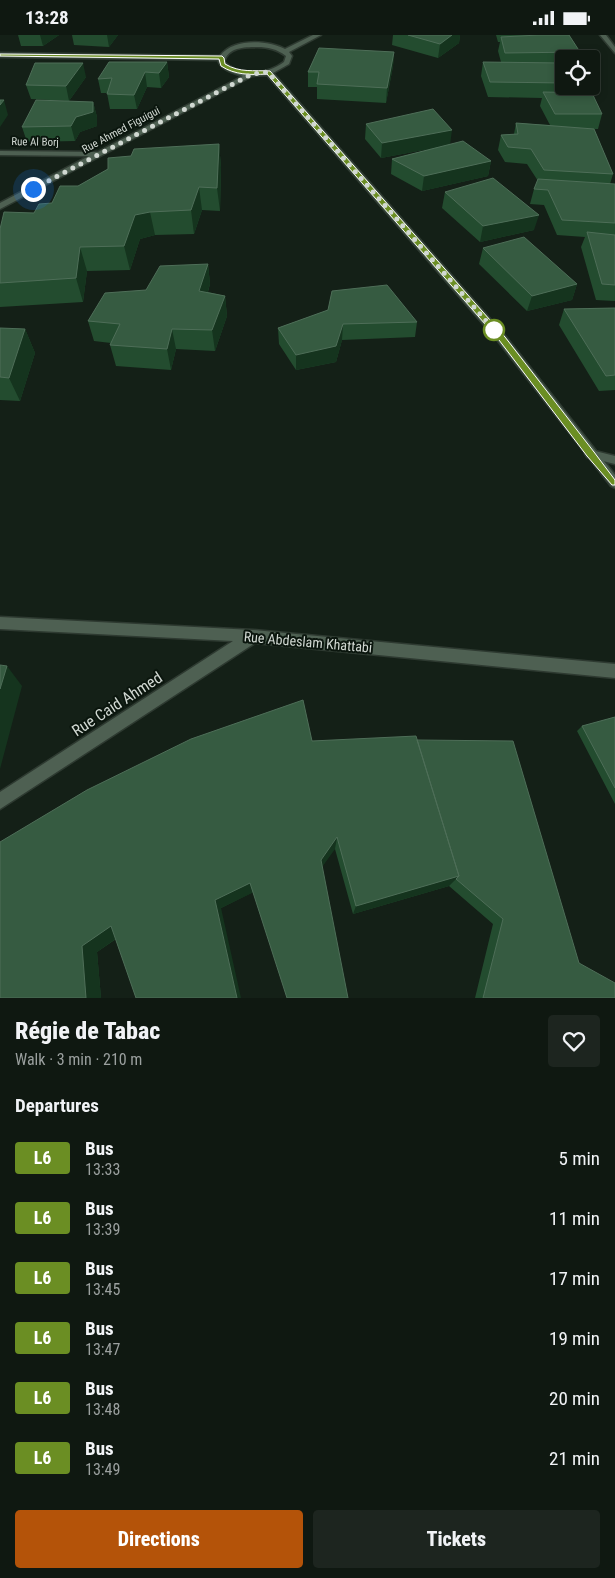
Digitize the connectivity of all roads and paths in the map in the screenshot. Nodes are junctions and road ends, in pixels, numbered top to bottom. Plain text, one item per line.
1 (248, 35) edge
2 (318, 35) edge
3 (603, 35) edge
4 (252, 45) junction
5 (285, 51) junction
6 (615, 51) edge
7 (0, 55) edge
8 (222, 58) junction
9 (268, 72) junction
10 (252, 74) junction
11 (0, 153) edge
12 (100, 154) junction
13 (0, 206) edge
14 (591, 454) junction
15 (615, 460) edge
16 (615, 483) edge
17 (0, 623) edge
18 (253, 637) junction
19 (615, 671) edge
20 (0, 801) edge

1 - 4 street
2 - 5 street
3 - 6 street
4 - 5 street
4 - 8 street
5 - 9 street
7 - 8 street
8 - 10 street
9 - 10 street
9 - 14 street
10 - 12 street, Rue Ahmed Figuigui
11 - 12 street, Rue Al Borj
12 - 13 street, Rue Ahmed Figuigui
14 - 15 street
14 - 16 street
17 - 18 street, Rue Abdeslam Khattabi
18 - 19 street, Rue Abdeslam Khattabi
18 - 20 street, Rue Caid Ahmed

